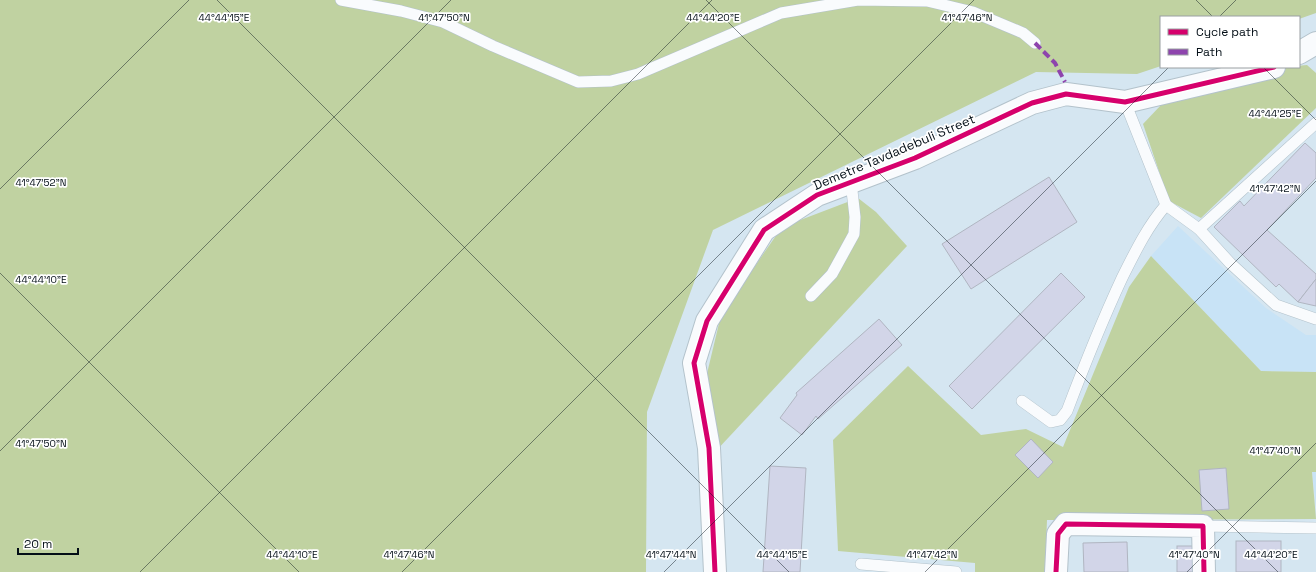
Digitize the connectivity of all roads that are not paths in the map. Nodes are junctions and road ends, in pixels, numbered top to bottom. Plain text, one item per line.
1 (341, 0) edge
2 (1035, 43) dead end
3 (1316, 43) edge
4 (1300, 52) edge
5 (1270, 68) edge
6 (1125, 102) junction
7 (1316, 123) edge
8 (851, 182) junction
9 (1166, 205) junction
10 (1200, 229) junction
11 (811, 296) dead end
12 (1316, 319) edge
13 (1022, 401) dead end
14 (1203, 526) junction
15 (1316, 528) edge
16 (861, 564) dead end
17 (715, 572) edge
18 (956, 572) edge
19 (1056, 572) edge
20 (1204, 572) edge

1 - 2 lane
3 - 4 street
5 - 6 street, Demetre Tavdadebuli Street
6 - 8 street, Demetre Tavdadebuli Street
6 - 9 lane
7 - 10 lane
8 - 11 lane
8 - 17 street, Demetre Tavdadebuli Street
9 - 10 lane
9 - 13 lane
10 - 12 lane
14 - 15 lane
14 - 19 street
14 - 20 street
16 - 18 lane

